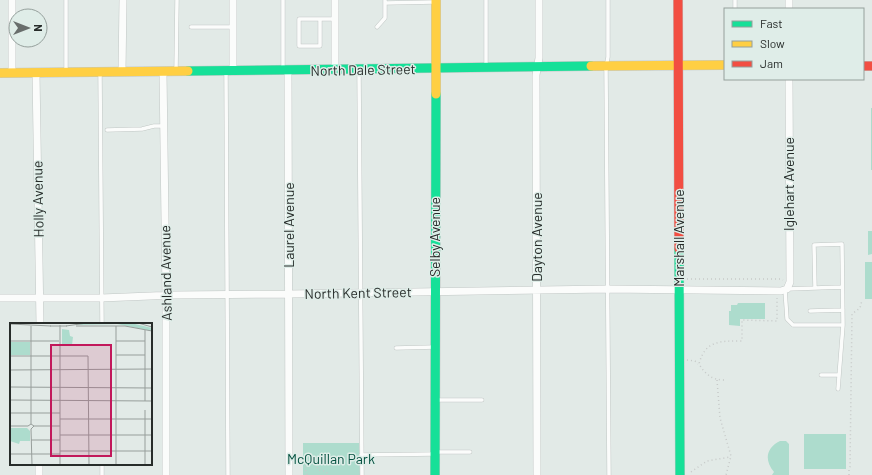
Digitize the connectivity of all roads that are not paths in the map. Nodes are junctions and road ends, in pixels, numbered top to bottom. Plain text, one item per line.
1 (12, 0) edge
2 (66, 0) edge
3 (123, 0) edge
4 (177, 0) edge
5 (232, 0) edge
6 (283, 0) edge
7 (335, 0) edge
8 (486, 0) edge
9 (539, 0) edge
10 (608, 0) edge
11 (678, 0) edge
12 (385, 1) edge
13 (436, 1) edge
14 (320, 19) junction
15 (335, 19) junction
16 (233, 27) junction
17 (377, 27) dead end
18 (191, 28) dead end
19 (724, 65) edge
20 (678, 66) junction
21 (537, 67) junction
22 (606, 67) junction
23 (486, 68) junction
24 (436, 69) junction
25 (286, 70) junction
26 (334, 70) junction
27 (359, 70) junction
28 (230, 71) junction
29 (100, 72) junction
30 (122, 72) junction
31 (163, 72) junction
32 (176, 72) junction
33 (0, 73) edge
34 (12, 73) junction
35 (36, 73) junction
36 (66, 73) junction
37 (789, 80) edge
38 (164, 126) junction
39 (107, 130) dead end
40 (842, 287) junction
41 (815, 288) junction
42 (608, 289) junction
43 (786, 289) junction
44 (537, 290) junction
45 (679, 290) junction
46 (435, 292) junction
47 (360, 293) junction
48 (226, 294) junction
49 (289, 294) junction
50 (166, 295) junction
51 (40, 297) junction
52 (0, 298) edge
53 (102, 298) junction
54 (843, 310) junction
55 (810, 311) dead end
56 (40, 323) edge
57 (102, 323) edge
58 (843, 324) junction
59 (435, 347) junction
60 (396, 348) dead end
61 (821, 375) dead end
62 (839, 375) junction
63 (838, 389) dead end
64 (435, 400) junction
65 (482, 400) dead end
66 (470, 452) dead end
67 (435, 453) junction
68 (362, 455) junction
69 (166, 475) edge
70 (228, 475) edge
71 (290, 475) edge
72 (362, 475) edge
73 (435, 475) edge
74 (537, 475) edge
75 (609, 475) edge
76 (680, 475) edge

1 - 34 street
2 - 36 lane
3 - 30 street
4 - 32 lane
5 - 16 street
6 - 25 lane
7 - 15 street
8 - 23 lane
9 - 21 street, Dayton Avenue
10 - 22 lane
11 - 20 street, Marshall Avenue
12 - 13 lane
12 - 17 lane
13 - 24 street, Selby Avenue
14 - 14 lane
14 - 15 lane
15 - 26 street
16 - 18 lane
16 - 28 street
19 - 20 street, North Dale Street
20 - 22 street, North Dale Street
20 - 45 street, Marshall Avenue
21 - 22 street, North Dale Street
21 - 23 street, North Dale Street
21 - 44 street, Dayton Avenue
22 - 42 lane
23 - 24 street, North Dale Street
24 - 27 street, North Dale Street
24 - 46 street, Selby Avenue
25 - 26 street, North Dale Street
25 - 28 street, North Dale Street
25 - 49 street, Laurel Avenue
26 - 27 street, North Dale Street
27 - 47 lane
28 - 32 street, North Dale Street
28 - 48 lane
29 - 30 street, North Dale Street
29 - 36 street, North Dale Street
29 - 53 lane
30 - 31 street, North Dale Street
31 - 32 street, North Dale Street
31 - 38 street, Ashland Avenue
33 - 34 street, North Dale Street
34 - 35 street, North Dale Street
35 - 36 street, North Dale Street
35 - 51 street, Holly Avenue
37 - 43 street, Iglehart Avenue
38 - 39 lane
38 - 50 street, Ashland Avenue
40 - 41 lane
40 - 41 lane
40 - 54 lane
41 - 43 lane
42 - 44 street, North Kent Street
42 - 45 street, North Kent Street
42 - 75 lane
43 - 45 street, North Kent Street
43 - 58 lane
44 - 46 street, North Kent Street
44 - 74 street, Dayton Avenue
45 - 76 street, Marshall Avenue
46 - 47 street, North Kent Street
46 - 59 street, Selby Avenue
47 - 49 street, North Kent Street
47 - 68 lane
48 - 49 street, North Kent Street
48 - 50 street, North Kent Street
48 - 70 lane
49 - 71 street, Laurel Avenue
50 - 53 street, North Kent Street
50 - 69 street, Ashland Avenue
51 - 52 street, North Kent Street
51 - 53 street, North Kent Street
51 - 56 street, Holly Avenue
53 - 57 lane
54 - 55 lane
54 - 58 lane
58 - 62 lane
59 - 60 lane
59 - 64 street, Selby Avenue
61 - 62 lane
62 - 63 lane
64 - 65 lane
64 - 67 street, Selby Avenue
66 - 67 lane
67 - 68 lane
67 - 73 street, Selby Avenue
68 - 72 lane

